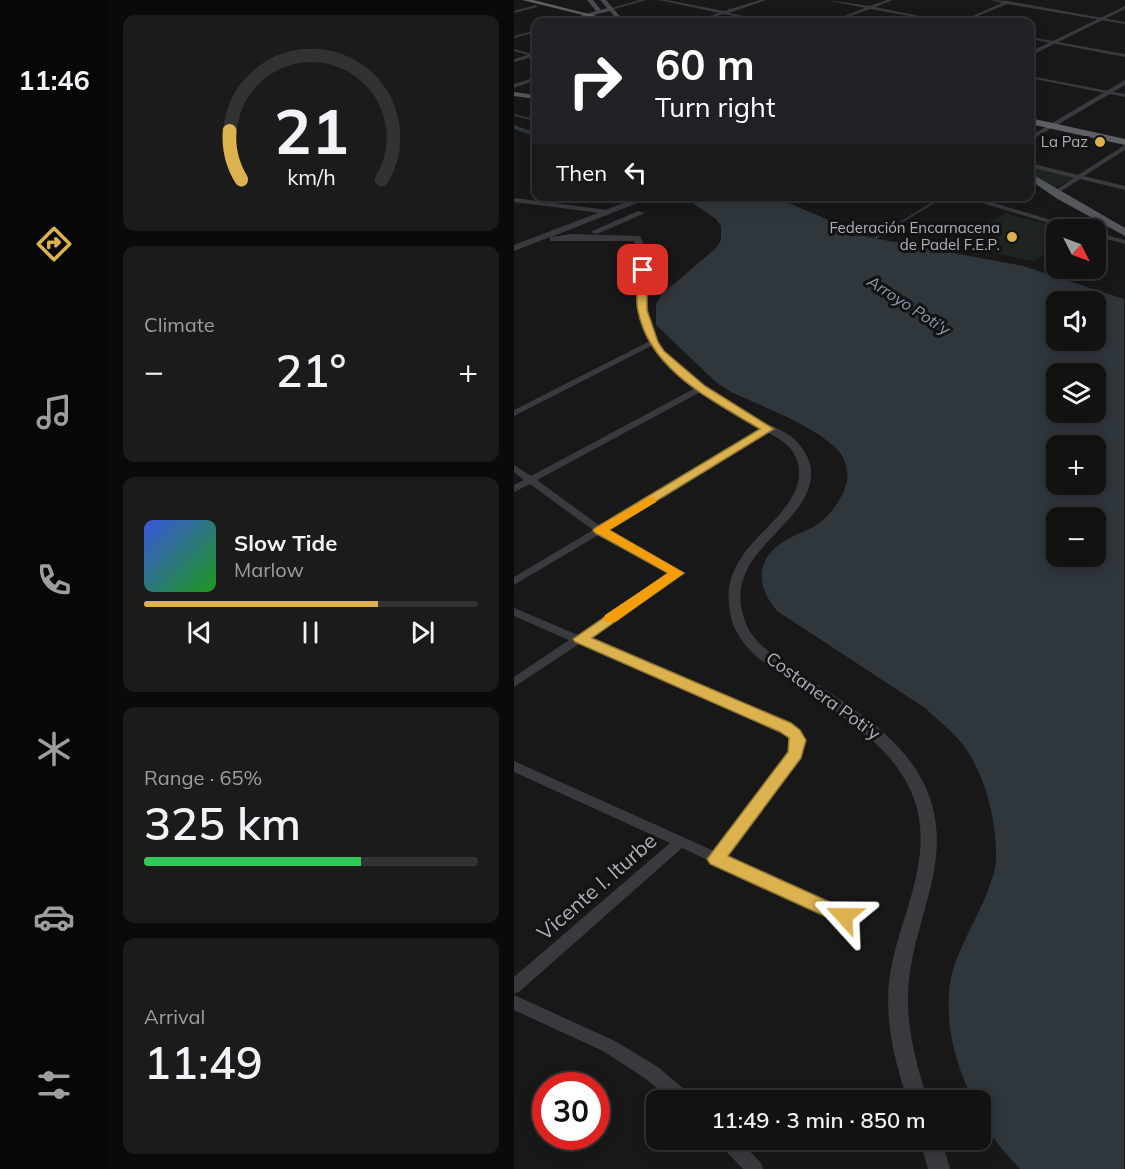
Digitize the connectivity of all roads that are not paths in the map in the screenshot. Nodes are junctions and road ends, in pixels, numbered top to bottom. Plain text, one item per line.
1 (515, 0) edge
2 (525, 0) edge
3 (590, 0) edge
4 (603, 0) edge
5 (644, 0) edge
6 (661, 0) edge
7 (764, 0) edge
8 (829, 0) edge
9 (891, 0) edge
10 (992, 0) edge
11 (1014, 0) edge
12 (1007, 3) junction
13 (536, 6) junction
14 (1124, 7) edge
15 (870, 8) junction
16 (611, 9) junction
17 (514, 12) edge
18 (600, 12) junction
19 (724, 13) junction
20 (585, 16) junction
21 (578, 18) edge
22 (591, 18) edge
23 (597, 18) edge
24 (617, 18) edge
25 (708, 18) edge
26 (749, 18) edge
27 (842, 18) edge
28 (925, 18) edge
29 (971, 18) edge
30 (1101, 19) junction
31 (1124, 23) edge
32 (532, 32) edge
33 (514, 37) edge
34 (1034, 39) edge
35 (1053, 43) junction
36 (514, 50) edge
37 (1034, 52) edge
38 (532, 54) edge
39 (532, 56) edge
40 (1124, 56) edge
41 (514, 61) edge
42 (1034, 78) edge
43 (532, 81) edge
44 (1124, 82) edge
45 (514, 86) edge
46 (1107, 93) junction
47 (514, 94) edge
48 (532, 96) edge
49 (1124, 96) edge
50 (1034, 119) edge
51 (1055, 124) junction
52 (1034, 137) edge
53 (1124, 142) edge
54 (1034, 166) edge
55 (1080, 177) junction
56 (1034, 179) edge
57 (1124, 188) edge
58 (1055, 193) junction
59 (514, 200) edge
60 (638, 201) edge
61 (650, 201) edge
62 (980, 201) edge
63 (608, 212) junction
64 (592, 219) junction
65 (626, 220) junction
66 (1046, 220) edge
67 (611, 227) junction
68 (638, 227) junction
69 (1124, 233) edge
70 (577, 237) junction
71 (1106, 237) edge
72 (533, 241) junction
73 (1124, 242) edge
74 (514, 248) edge
75 (653, 342) junction
76 (701, 388) junction
77 (514, 412) edge
78 (768, 429) junction
79 (514, 468) edge
80 (530, 480) junction
81 (514, 489) edge
82 (600, 530) junction
83 (514, 582) edge
84 (514, 612) edge
85 (580, 639) junction
86 (514, 683) edge
87 (514, 765) edge
88 (680, 842) junction
89 (716, 859) junction
90 (844, 916) dead end
91 (514, 987) edge
92 (514, 1002) edge
93 (672, 1090) edge
94 (915, 1090) edge
95 (737, 1150) edge
96 (934, 1150) edge
97 (755, 1169) edge
98 (939, 1169) edge

1 - 13 highway
2 - 20 highway
3 - 18 main road
4 - 16 main road
5 - 16 street
6 - 19 street
7 - 19 street
8 - 15 street
9 - 15 street
10 - 12 street
11 - 12 street
12 - 29 street
12 - 30 street
13 - 17 street
13 - 20 highway
14 - 30 street
15 - 27 street
15 - 28 street
16 - 18 main road
16 - 24 main road
18 - 20 main road
19 - 25 street
19 - 26 street
20 - 21 street
20 - 22 highway
20 - 23 highway
30 - 31 street
30 - 35 street
32 - 33 street
34 - 35 street
35 - 37 street
35 - 40 street
36 - 38 street
39 - 41 street
42 - 46 street
43 - 45 street
44 - 46 street
46 - 49 street
46 - 51 street
47 - 48 main road
50 - 51 highway
51 - 52 street
51 - 53 highway
53 - 55 street
54 - 55 street
55 - 57 street
55 - 58 street
56 - 58 main road
58 - 69 main road
59 - 63 street
60 - 63 street
61 - 68 street
62 - 66 street
63 - 64 street
63 - 65 street
64 - 67 street
64 - 72 street
65 - 67 street
65 - 68 street
65 - 68 street, Costanera Poti'y
67 - 68 street
67 - 70 street
68 - 70 street
68 - 75 street, Costanera Poti'y
70 - 72 street
71 - 73 street
72 - 74 street
75 - 76 street, Costanera Poti'y
75 - 77 street
76 - 78 street, Costanera Poti'y
76 - 80 street
78 - 82 street
78 - 94 street, Costanera Poti'y
79 - 80 street
80 - 81 street
80 - 82 street
82 - 83 street
82 - 85 street
84 - 85 street
85 - 86 street
85 - 89 street
87 - 88 street
88 - 89 street
88 - 91 street, Vicente I. Iturbe
89 - 90 street
92 - 93 street
95 - 97 street
96 - 98 street

